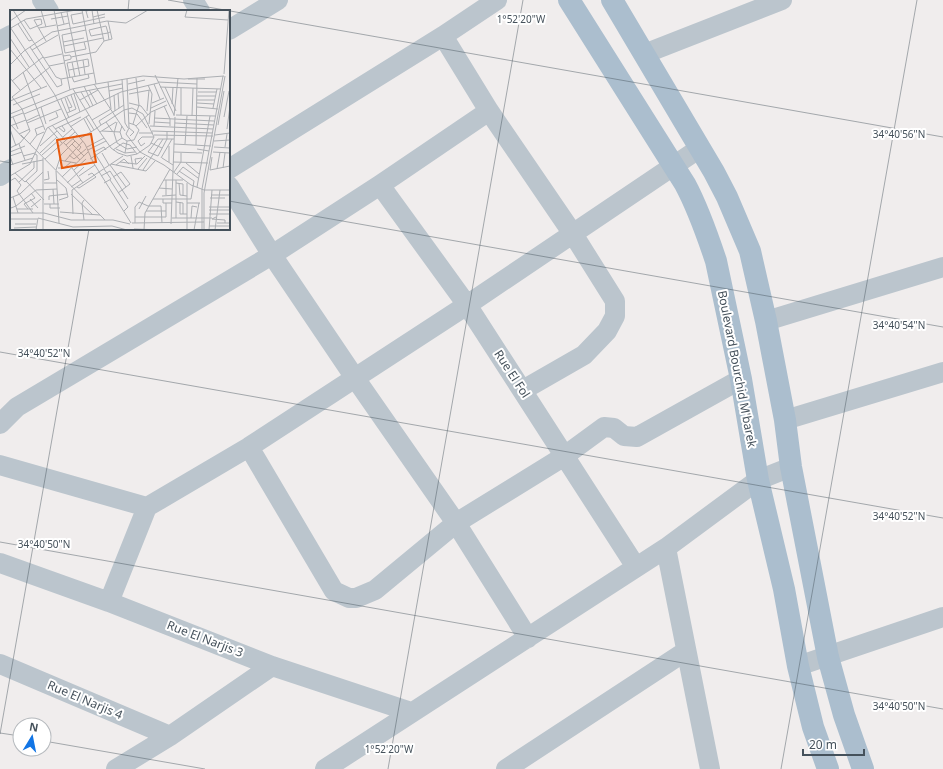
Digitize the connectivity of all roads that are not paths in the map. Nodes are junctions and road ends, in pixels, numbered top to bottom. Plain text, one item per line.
1 (42, 0) edge
2 (193, 0) edge
3 (278, 0) edge
4 (497, 0) edge
5 (569, 0) edge
6 (612, 0) edge
7 (782, 0) edge
8 (48, 10) edge
9 (199, 10) edge
10 (230, 29) edge
11 (10, 36) edge
12 (443, 36) junction
13 (0, 41) edge
14 (644, 54) junction
15 (489, 111) junction
16 (700, 148) junction
17 (673, 166) junction
18 (230, 168) edge
19 (10, 170) edge
20 (0, 176) edge
21 (380, 185) junction
22 (230, 188) edge
23 (573, 234) junction
24 (272, 254) junction
25 (943, 267) edge
26 (467, 305) junction
27 (766, 321) junction
28 (943, 372) edge
29 (355, 378) junction
30 (741, 379) junction
31 (523, 390) junction
32 (785, 420) junction
33 (0, 424) edge
34 (249, 448) junction
35 (564, 457) junction
36 (0, 466) edge
37 (791, 467) junction
38 (758, 480) junction
39 (147, 507) junction
40 (456, 524) junction
41 (666, 548) junction
42 (0, 563) edge
43 (636, 567) junction
44 (109, 602) junction
45 (943, 617) edge
46 (528, 638) junction
47 (686, 652) junction
48 (828, 656) junction
49 (0, 664) edge
50 (272, 666) junction
51 (798, 666) junction
52 (411, 712) junction
53 (170, 736) junction
54 (511, 768) edge
55 (116, 769) edge
56 (325, 769) edge
57 (710, 769) edge
58 (828, 769) edge
59 (863, 769) edge

1 - 8 street
2 - 9 street
3 - 10 street
4 - 12 street
5 - 17 main road, Boulevard Bourchid M'barek
6 - 14 main road
7 - 14 street
11 - 13 street
12 - 15 street
12 - 18 street
14 - 16 main road
15 - 21 street
15 - 23 street
16 - 17 street
16 - 27 main road
17 - 23 street
17 - 30 main road, Boulevard Bourchid M'barek
19 - 20 street
21 - 24 street
21 - 26 street, Rue El Fol
22 - 24 street
23 - 26 street
23 - 31 street
24 - 29 street
24 - 33 street
25 - 27 street
26 - 29 street
26 - 31 street, Rue El Fol
27 - 32 main road
28 - 32 street
29 - 34 street
29 - 40 street
30 - 35 street
30 - 38 main road, Boulevard Bourchid M'barek
31 - 35 street, Rue El Fol
32 - 37 main road
34 - 39 street
34 - 40 street
35 - 40 street
35 - 43 street, Rue El Fol
36 - 39 street
37 - 38 street
37 - 48 main road
38 - 41 street
38 - 51 main road, Boulevard Bourchid M'barek
39 - 44 street
40 - 46 street
41 - 43 street
41 - 47 street
42 - 44 street, Rue El Narjis 3
43 - 46 street
44 - 50 street, Rue El Narjis 3
45 - 48 street
46 - 52 street
47 - 54 street
47 - 57 street
48 - 51 street
48 - 59 main road
49 - 53 street, Rue El Narjis 4
50 - 52 street, Rue El Narjis 3
50 - 53 street
51 - 58 main road, Boulevard Bourchid M'barek
52 - 56 street
53 - 55 street

